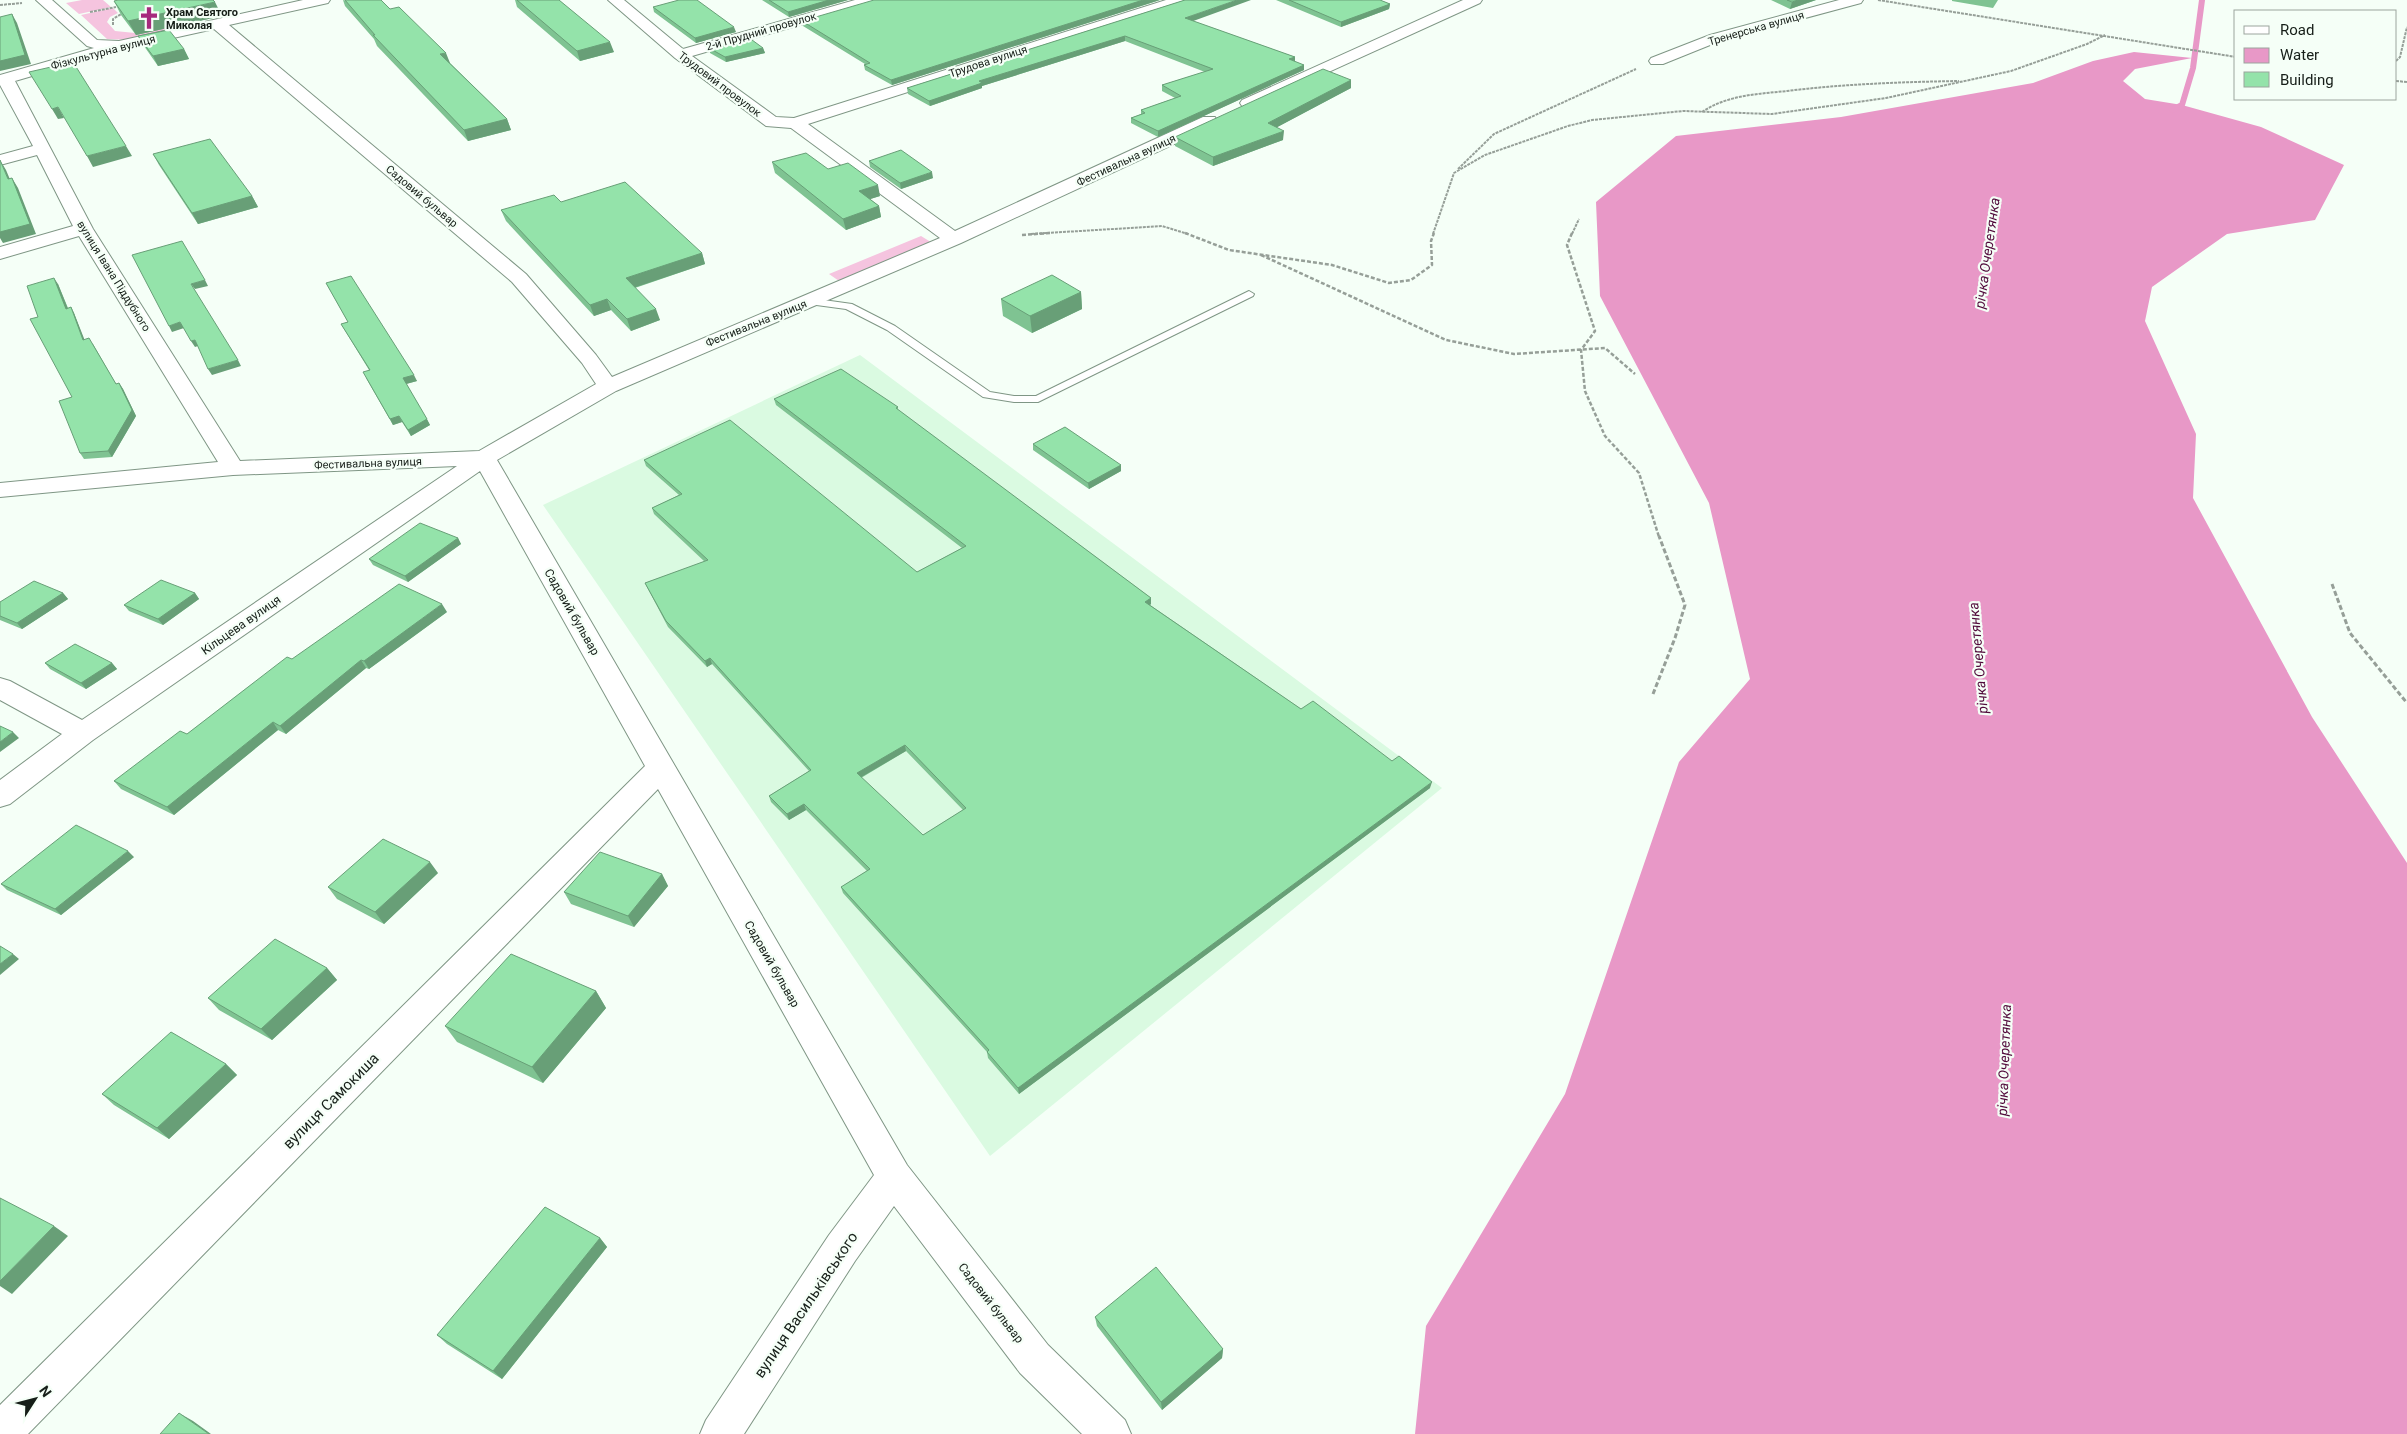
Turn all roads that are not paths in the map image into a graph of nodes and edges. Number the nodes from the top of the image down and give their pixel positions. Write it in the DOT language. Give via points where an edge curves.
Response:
graph roads {
  1 [pos="43,0"];
  2 [pos="323,0"];
  3 [pos="615,0"];
  4 [pos="871,0"];
  5 [pos="1181,0"];
  6 [pos="1475,0"];
  7 [pos="1856,0"];
  8 [pos="218,24"];
  9 [pos="125,44"];
  10 [pos="680,55"];
  11 [pos="1658,61"];
  12 [pos="3,79"];
  13 [pos="795,123"];
  14 [pos="42,149"];
  15 [pos="0,160"];
  16 [pos="84,229"];
  17 [pos="954,239"];
  18 [pos="0,253"];
  19 [pos="1249,294"];
  20 [pos="809,301"];
  21 [pos="608,386"];
  22 [pos="484,458"];
  23 [pos="233,468"];
  24 [pos="0,490"];
  25 [pos="0,688"];
  26 [pos="83,733"];
  27 [pos="661,768"];
  28 [pos="0,796"];
  29 [pos="894,1177"];
  30 [pos="0,1434"];
  31 [pos="720,1434"];
  32 [pos="1111,1434"];
  1 -- 9 [label="street" via="92,43 104,46"];
  2 -- 8 [label="street, Фізкультурна вулиця"];
  3 -- 10 [label="street, Трудовий провулок"];
  4 -- 10 [label="street, 2-й Прудний провулок"];
  5 -- 13 [label="street, Трудова вулиця"];
  6 -- 17 [label="street, Фестивальна вулиця"];
  7 -- 11 [label="street, Тренерська вулиця" via="1715,38"];
  8 -- 9 [label="street, Фізкультурна вулиця"];
  8 -- 21 [label="street, Садовий бульвар" via="519,278 589,358"];
  9 -- 12 [label="street, Фізкультурна вулиця"];
  10 -- 13 [label="street, Трудовий провулок" via="772,122"];
  12 -- 14 [label="street, вулиця Івана Піддубного"];
  13 -- 17 [label="street"];
  14 -- 15 [label="street"];
  14 -- 16 [label="street, вулиця Івана Піддубного"];
  16 -- 18 [label="street"];
  16 -- 23 [label="street, вулиця Івана Піддубного"];
  17 -- 20 [label="street, Фестивальна вулиця"];
  19 -- 20 [label="lane" via="1038,399 987,395 891,328 848,306"];
  20 -- 21 [label="street, Фестивальна вулиця"];
  21 -- 22 [label="street, Фестивальна вулиця"];
  22 -- 23 [label="street, Фестивальна вулиця"];
  22 -- 26 [label="street, Кільцева вулиця"];
  22 -- 27 [label="street, Садовий бульвар"];
  23 -- 24 [label="street, Фестивальна вулиця"];
  25 -- 26 [label="street"];
  26 -- 28 [label="street, Кільцева вулиця"];
  27 -- 29 [label="street, Садовий бульвар"];
  27 -- 30 [label="street, вулиця Самокиша"];
  29 -- 31 [label="street, вулиця Васильківського" via="842,1248"];
  29 -- 32 [label="street, Садовий бульвар" via="1034,1359"];
}
